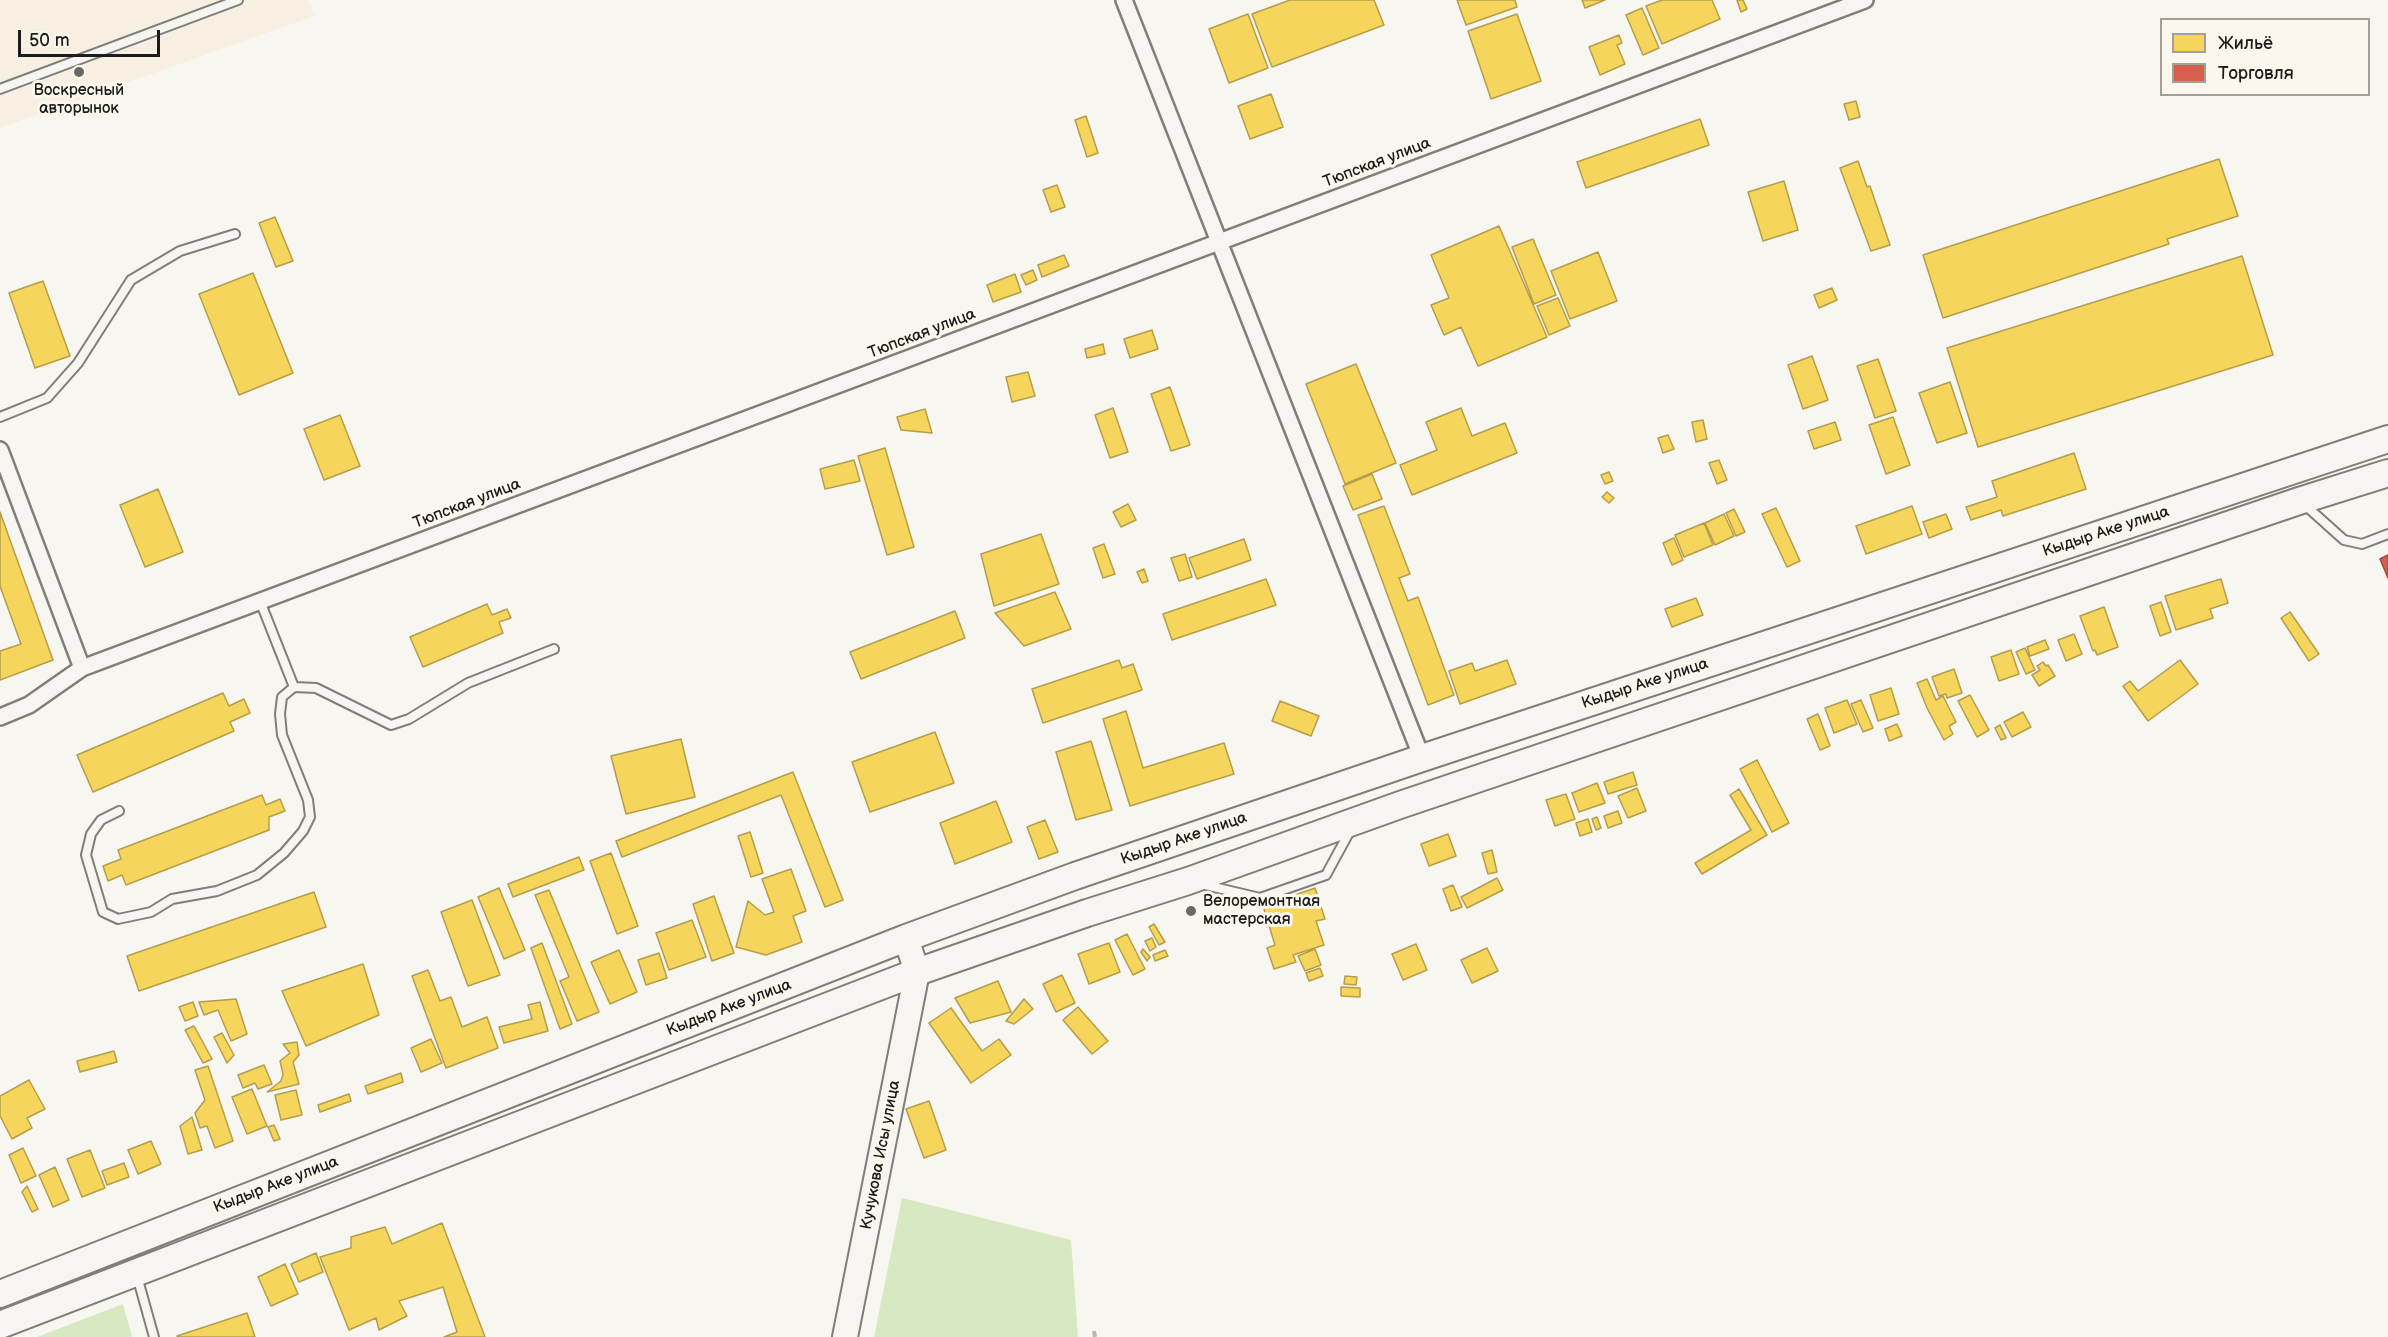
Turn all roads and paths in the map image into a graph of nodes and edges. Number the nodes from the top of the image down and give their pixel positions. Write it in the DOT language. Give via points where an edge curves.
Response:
graph roads {
  1 [pos="238,0"];
  2 [pos="1124,0"];
  3 [pos="1865,0"];
  4 [pos="0,89"];
  5 [pos="235,234"];
  6 [pos="1219,242"];
  7 [pos="0,417"];
  8 [pos="2388,439"];
  9 [pos="0,450"];
  10 [pos="2388,473"];
  11 [pos="2299,501"];
  12 [pos="2388,534"];
  13 [pos="260,601"];
  14 [pos="554,649"];
  15 [pos="82,668"];
  16 [pos="294,687"];
  17 [pos="0,717"];
  18 [pos="1422,758"];
  19 [pos="119,811"];
  20 [pos="1355,820"];
  21 [pos="1188,881"];
  22 [pos="906,938"];
  23 [pos="917,972"];
  24 [pos="136,1271"];
  25 [pos="0,1294"];
  26 [pos="0,1325"];
  27 [pos="1094,1331"];
  28 [pos="154,1337"];
  29 [pos="845,1337"];
  30 [pos="1095,1337"];
  1 -- 4 [label="lane"];
  2 -- 6 [label="street"];
  3 -- 6 [label="street, Тюпская улица"];
  5 -- 7 [label="lane" via="180,251 131,279 78,363 47,398"];
  6 -- 13 [label="street, Тюпская улица"];
  6 -- 18 [label="street"];
  8 -- 18 [label="highway, Кыдыр Аке улица"];
  9 -- 15 [label="street"];
  10 -- 11 [label="highway, Кыдыр Аке улица"];
  11 -- 12 [label="lane" via="2344,540 2362,544"];
  11 -- 20 [label="highway, Кыдыр Аке улица"];
  13 -- 15 [label="street, Тюпская улица"];
  13 -- 16 [label="lane"];
  14 -- 16 [label="lane" via="468,683 409,719 391,725 316,688"];
  15 -- 17 [label="street, Тюпская улица" via="28,705"];
  16 -- 19 [label="lane" via="282,698 282,735 308,800 310,818 284,853 258,875 217,891 172,899 151,912 118,919 103,912 86,855 91,834 101,820"];
  18 -- 22 [label="highway, Кыдыр Аке улица"];
  20 -- 21 [label="highway, Кыдыр Аке улица"];
  20 -- 21 [label="lane" via="1326,875 1260,898"];
  21 -- 23 [label="highway, Кыдыр Аке улица"];
  22 -- 23 [label="main road"];
  22 -- 25 [label="highway, Кыдыр Аке улица"];
  23 -- 24 [label="highway, Кыдыр Аке улица"];
  23 -- 29 [label="main road, Кучукова Исы улица"];
  24 -- 26 [label="highway, Кыдыр Аке улица"];
  24 -- 28 [label="lane"];
  27 -- 30 [label="path"];
}
